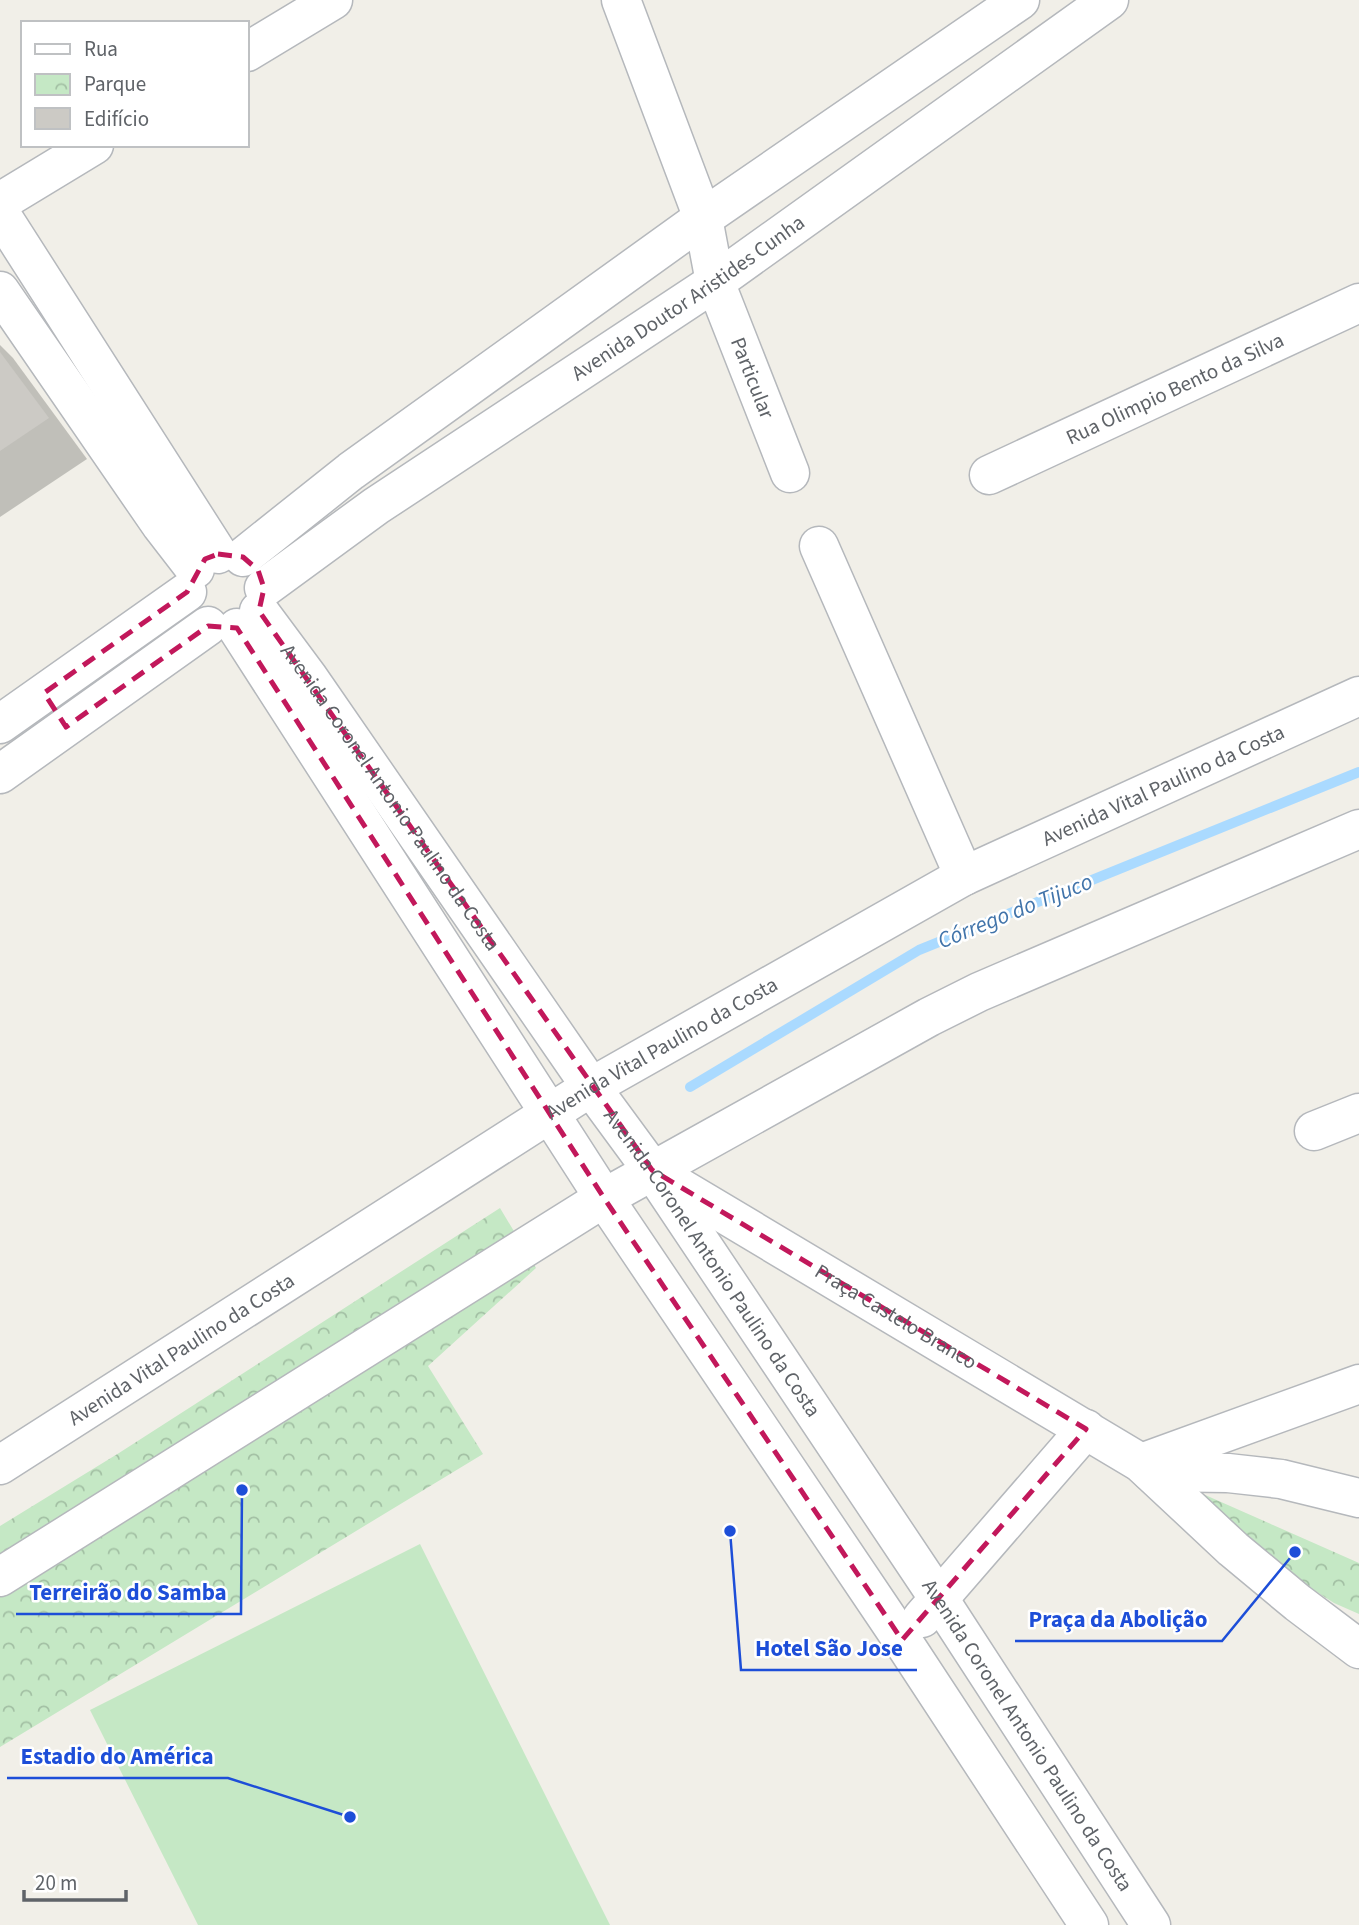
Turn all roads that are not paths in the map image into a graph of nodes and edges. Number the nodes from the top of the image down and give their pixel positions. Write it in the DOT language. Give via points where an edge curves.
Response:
graph roads {
  1 [pos="332,0"];
  2 [pos="621,0"];
  3 [pos="1020,0"];
  4 [pos="1109,0"];
  5 [pos="248,51"];
  6 [pos="911,75"];
  7 [pos="942,120"];
  8 [pos="91,147"];
  9 [pos="0,202"];
  10 [pos="0,213"];
  11 [pos="703,218"];
  12 [pos="715,282"];
  13 [pos="0,291"];
  14 [pos="1359,303"];
  15 [pos="351,471"];
  16 [pos="790,473"];
  17 [pos="989,475"];
  18 [pos="376,506"];
  19 [pos="819,546"];
  20 [pos="211,568"];
  21 [pos="242,613"];
  22 [pos="44,693"];
  23 [pos="1359,696"];
  24 [pos="0,724"];
  25 [pos="66,727"];
  26 [pos="0,774"];
  27 [pos="1359,829"];
  28 [pos="964,876"];
  29 [pos="591,1087"];
  30 [pos="1359,1113"];
  31 [pos="549,1114"];
  32 [pos="1314,1131"];
  33 [pos="652,1170"];
  34 [pos="604,1198"];
  35 [pos="1359,1384"];
  36 [pos="809,1407"];
  37 [pos="1086,1429"];
  38 [pos="764,1438"];
  39 [pos="0,1465"];
  40 [pos="1146,1467"];
  41 [pos="1359,1498"];
  42 [pos="0,1577"];
  43 [pos="939,1599"];
  44 [pos="902,1640"];
  45 [pos="1359,1649"];
  46 [pos="1142,1912"];
  47 [pos="1089,1925"];
  1 -- 5 [label="street"];
  2 -- 11 [label="street, Particular"];
  3 -- 6 [label="street"];
  4 -- 7 [label="street, Avenida Doutor Aristides Cunha"];
  6 -- 7 [label="street"];
  6 -- 11 [label="street"];
  7 -- 12 [label="street, Avenida Doutor Aristides Cunha"];
  8 -- 9 [label="street"];
  10 -- 20 [label="street"];
  11 -- 12 [label="street, Particular"];
  11 -- 15 [label="street"];
  12 -- 16 [label="street, Particular"];
  12 -- 18 [label="street, Avenida Doutor Aristides Cunha"];
  13 -- 20 [label="street" via="161,525"];
  14 -- 17 [label="street, Rua Olimpio Bento da Silva"];
  15 -- 18 [label="street"];
  15 -- 20 [label="street"];
  18 -- 21 [label="street, Avenida Doutor Aristides Cunha"];
  19 -- 28 [label="street"];
  20 -- 21 [label="street" via="258,570"];
  20 -- 21 [label="street" via="193,612"];
  20 -- 22 [label="street"];
  21 -- 25 [label="street, Avenida Doutor Aristides Cunha"];
  21 -- 29 [label="street, Avenida Coronel Antonio Paulino da Costa" via="308,677"];
  21 -- 31 [label="street, Avenida Coronel Antonio Paulino da Costa"];
  22 -- 24 [label="street"];
  22 -- 25 [label="street"];
  23 -- 28 [label="street, Avenida Vital Paulino da Costa"];
  25 -- 26 [label="street, Avenida Doutor Aristides Cunha"];
  27 -- 33 [label="street" via="979,992"];
  28 -- 29 [label="street, Avenida Vital Paulino da Costa"];
  29 -- 31 [label="street, Avenida Vital Paulino da Costa"];
  29 -- 33 [label="street, Avenida Coronel Antonio Paulino da Costa"];
  30 -- 32 [label="street"];
  31 -- 34 [label="street, Avenida Coronel Antonio Paulino da Costa"];
  31 -- 39 [label="street, Avenida Vital Paulino da Costa"];
  33 -- 34 [label="street"];
  33 -- 36 [label="street, Avenida Coronel Antonio Paulino da Costa"];
  33 -- 37 [label="street, Praça Castelo Branco"];
  34 -- 38 [label="street, Avenida Coronel Antonio Paulino da Costa"];
  34 -- 42 [label="street"];
  35 -- 40 [label="street"];
  36 -- 38 [label="street"];
  36 -- 43 [label="street, Avenida Coronel Antonio Paulino da Costa"];
  37 -- 40 [label="street, Praça Castelo Branco"];
  37 -- 43 [label="street"];
  38 -- 44 [label="street, Avenida Coronel Antonio Paulino da Costa"];
  40 -- 41 [label="street" via="1281,1479"];
  40 -- 45 [label="street, Praça Castelo Branco" via="1233,1549"];
  43 -- 44 [label="street"];
  43 -- 46 [label="street, Avenida Coronel Antonio Paulino da Costa"];
  44 -- 47 [label="street, Avenida Coronel Antonio Paulino da Costa"];
  46 -- 47 [label="street"];
}
